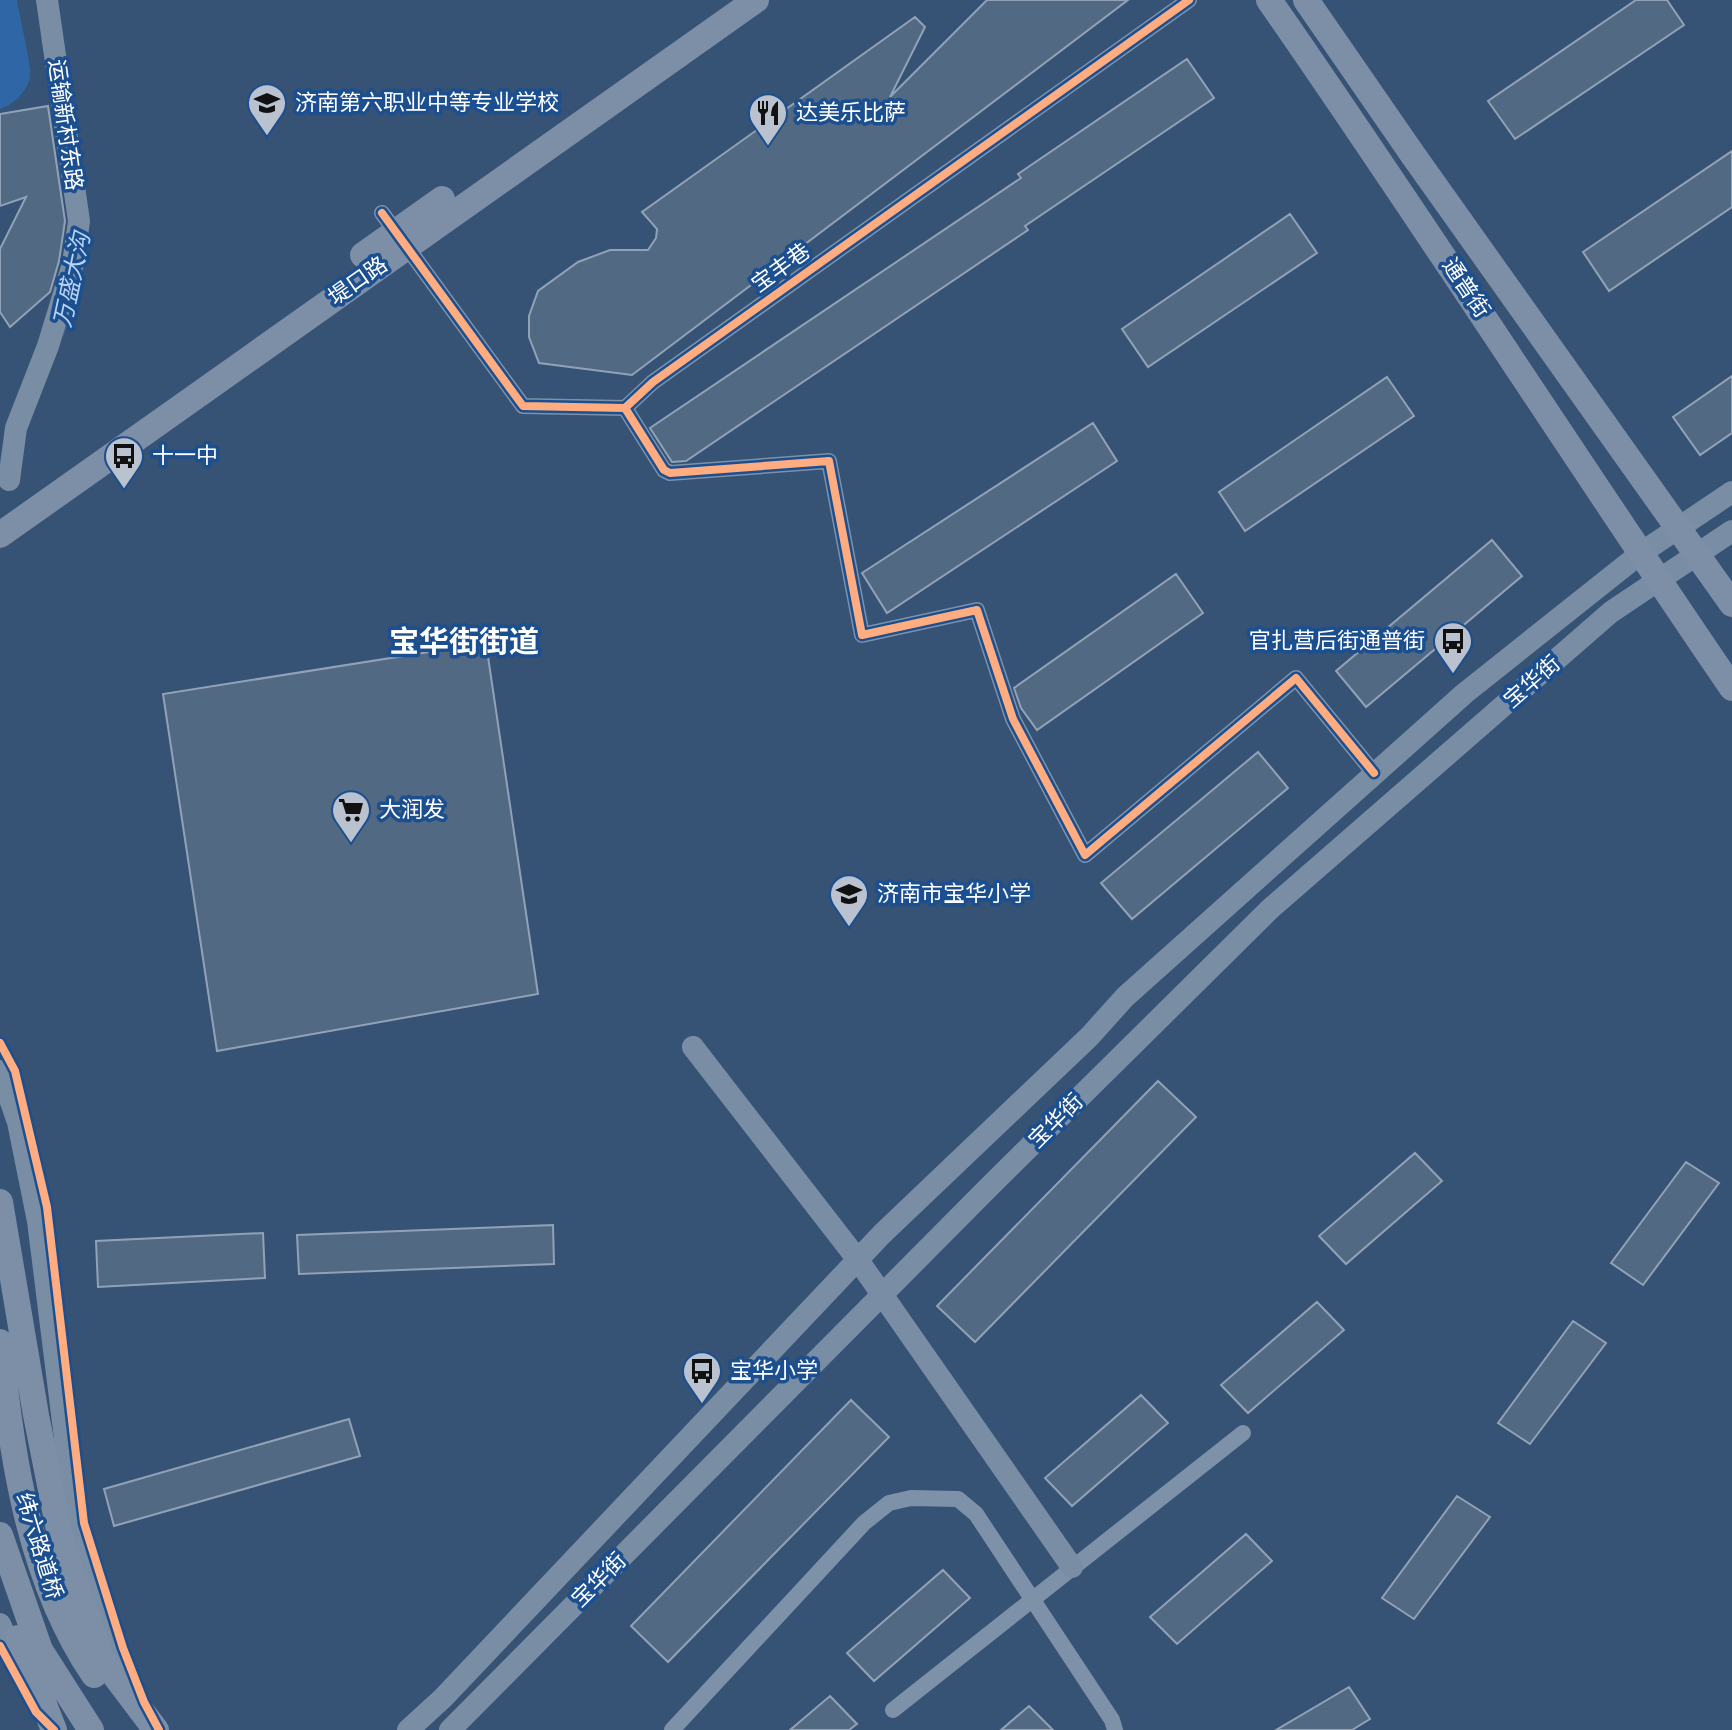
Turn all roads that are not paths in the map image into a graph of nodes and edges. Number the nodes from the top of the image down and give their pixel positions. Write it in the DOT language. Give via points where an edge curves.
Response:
graph roads {
  1 [pos="47,0"];
  2 [pos="726,0"];
  3 [pos="756,0"];
  4 [pos="1189,0"];
  5 [pos="1269,0"];
  6 [pos="1306,0"];
  7 [pos="401,238"];
  8 [pos="625,408"];
  9 [pos="9,480"];
  10 [pos="1732,492"];
  11 [pos="0,513"];
  12 [pos="1680,527"];
  13 [pos="1732,531"];
  14 [pos="0,535"];
  15 [pos="1641,553"];
  16 [pos="1699,554"];
  17 [pos="1659,580"];
  18 [pos="1732,604"];
  19 [pos="1688,623"];
  20 [pos="1732,673"];
  21 [pos="1732,688"];
  22 [pos="1374,773"];
  23 [pos="693,1047"];
  24 [pos="0,1071"];
  25 [pos="0,1202"];
  26 [pos="858,1260"];
  27 [pos="883,1295"];
  28 [pos="0,1342"];
  29 [pos="1243,1433"];
  30 [pos="0,1535"];
  31 [pos="1072,1567"];
  32 [pos="0,1593"];
  33 [pos="1032,1599"];
  34 [pos="0,1624"];
  35 [pos="893,1710"];
  36 [pos="54,1730"];
  37 [pos="65,1730"];
  38 [pos="91,1730"];
  39 [pos="133,1730"];
  40 [pos="153,1730"];
  41 [pos="408,1730"];
  42 [pos="450,1730"];
  43 [pos="672,1730"];
  44 [pos="1115,1730"];
  1 -- 9 [label="main road, 运输新村东路" via="79,221 73,264 16,428"];
  2 -- 7 [label="main road, 堤口路"];
  3 -- 7 [label="main road, 堤口路"];
  4 -- 8 [label="street, 宝丰巷" via="653,382"];
  5 -- 15 [label="main road, 通普街"];
  6 -- 12 [label="main road, 通普街"];
  7 -- 8 [label="street" via="523,406"];
  7 -- 11 [label="main road, 堤口路"];
  7 -- 14 [label="main road, 堤口路"];
  8 -- 22 [label="street" via="670,473 829,461 862,635 977,610 1013,719 1085,855 1296,678"];
  10 -- 12 [label="main road, 宝华街"];
  12 -- 15 [label="main road, 宝华街"];
  12 -- 16 [label="main road, 通普街"];
  13 -- 16 [label="main road, 宝华街"];
  15 -- 17 [label="main road, 通普街"];
  15 -- 22 [label="main road, 宝华街"];
  16 -- 17 [label="main road, 宝华街"];
  16 -- 18 [label="main road, 通普街"];
  17 -- 19 [label="main road, 通普街"];
  17 -- 27 [label="main road, 宝华街" via="1611,612 1270,909"];
  19 -- 20 [label="main road"];
  19 -- 21 [label="main road, 通普街"];
  22 -- 26 [label="main road, 宝华街" via="1125,997"];
  23 -- 26 [label="main road"];
  24 -- 40 [label="main road" via="18,1122 38,1221 75,1519 95,1594 135,1703"];
  25 -- 40 [label="main road" via="61,1540 100,1656"];
  26 -- 27 [label="main road"];
  26 -- 41 [label="main road, 宝华街"];
  27 -- 31 [label="main road"];
  27 -- 42 [label="main road, 宝华街"];
  28 -- 39 [label="main road, 纬六路道桥" via="27,1523 48,1583 91,1671"];
  29 -- 31 [label="street"];
  30 -- 38 [label="main road, 纬六路道桥" via="40,1650"];
  31 -- 33 [label="street"];
  32 -- 36 [label="main road"];
  33 -- 35 [label="street"];
  33 -- 43 [label="street" via="976,1514 958,1499 889,1503 864,1523"];
  33 -- 44 [label="street"];
  34 -- 37 [label="main road" via="25,1678"];
}
